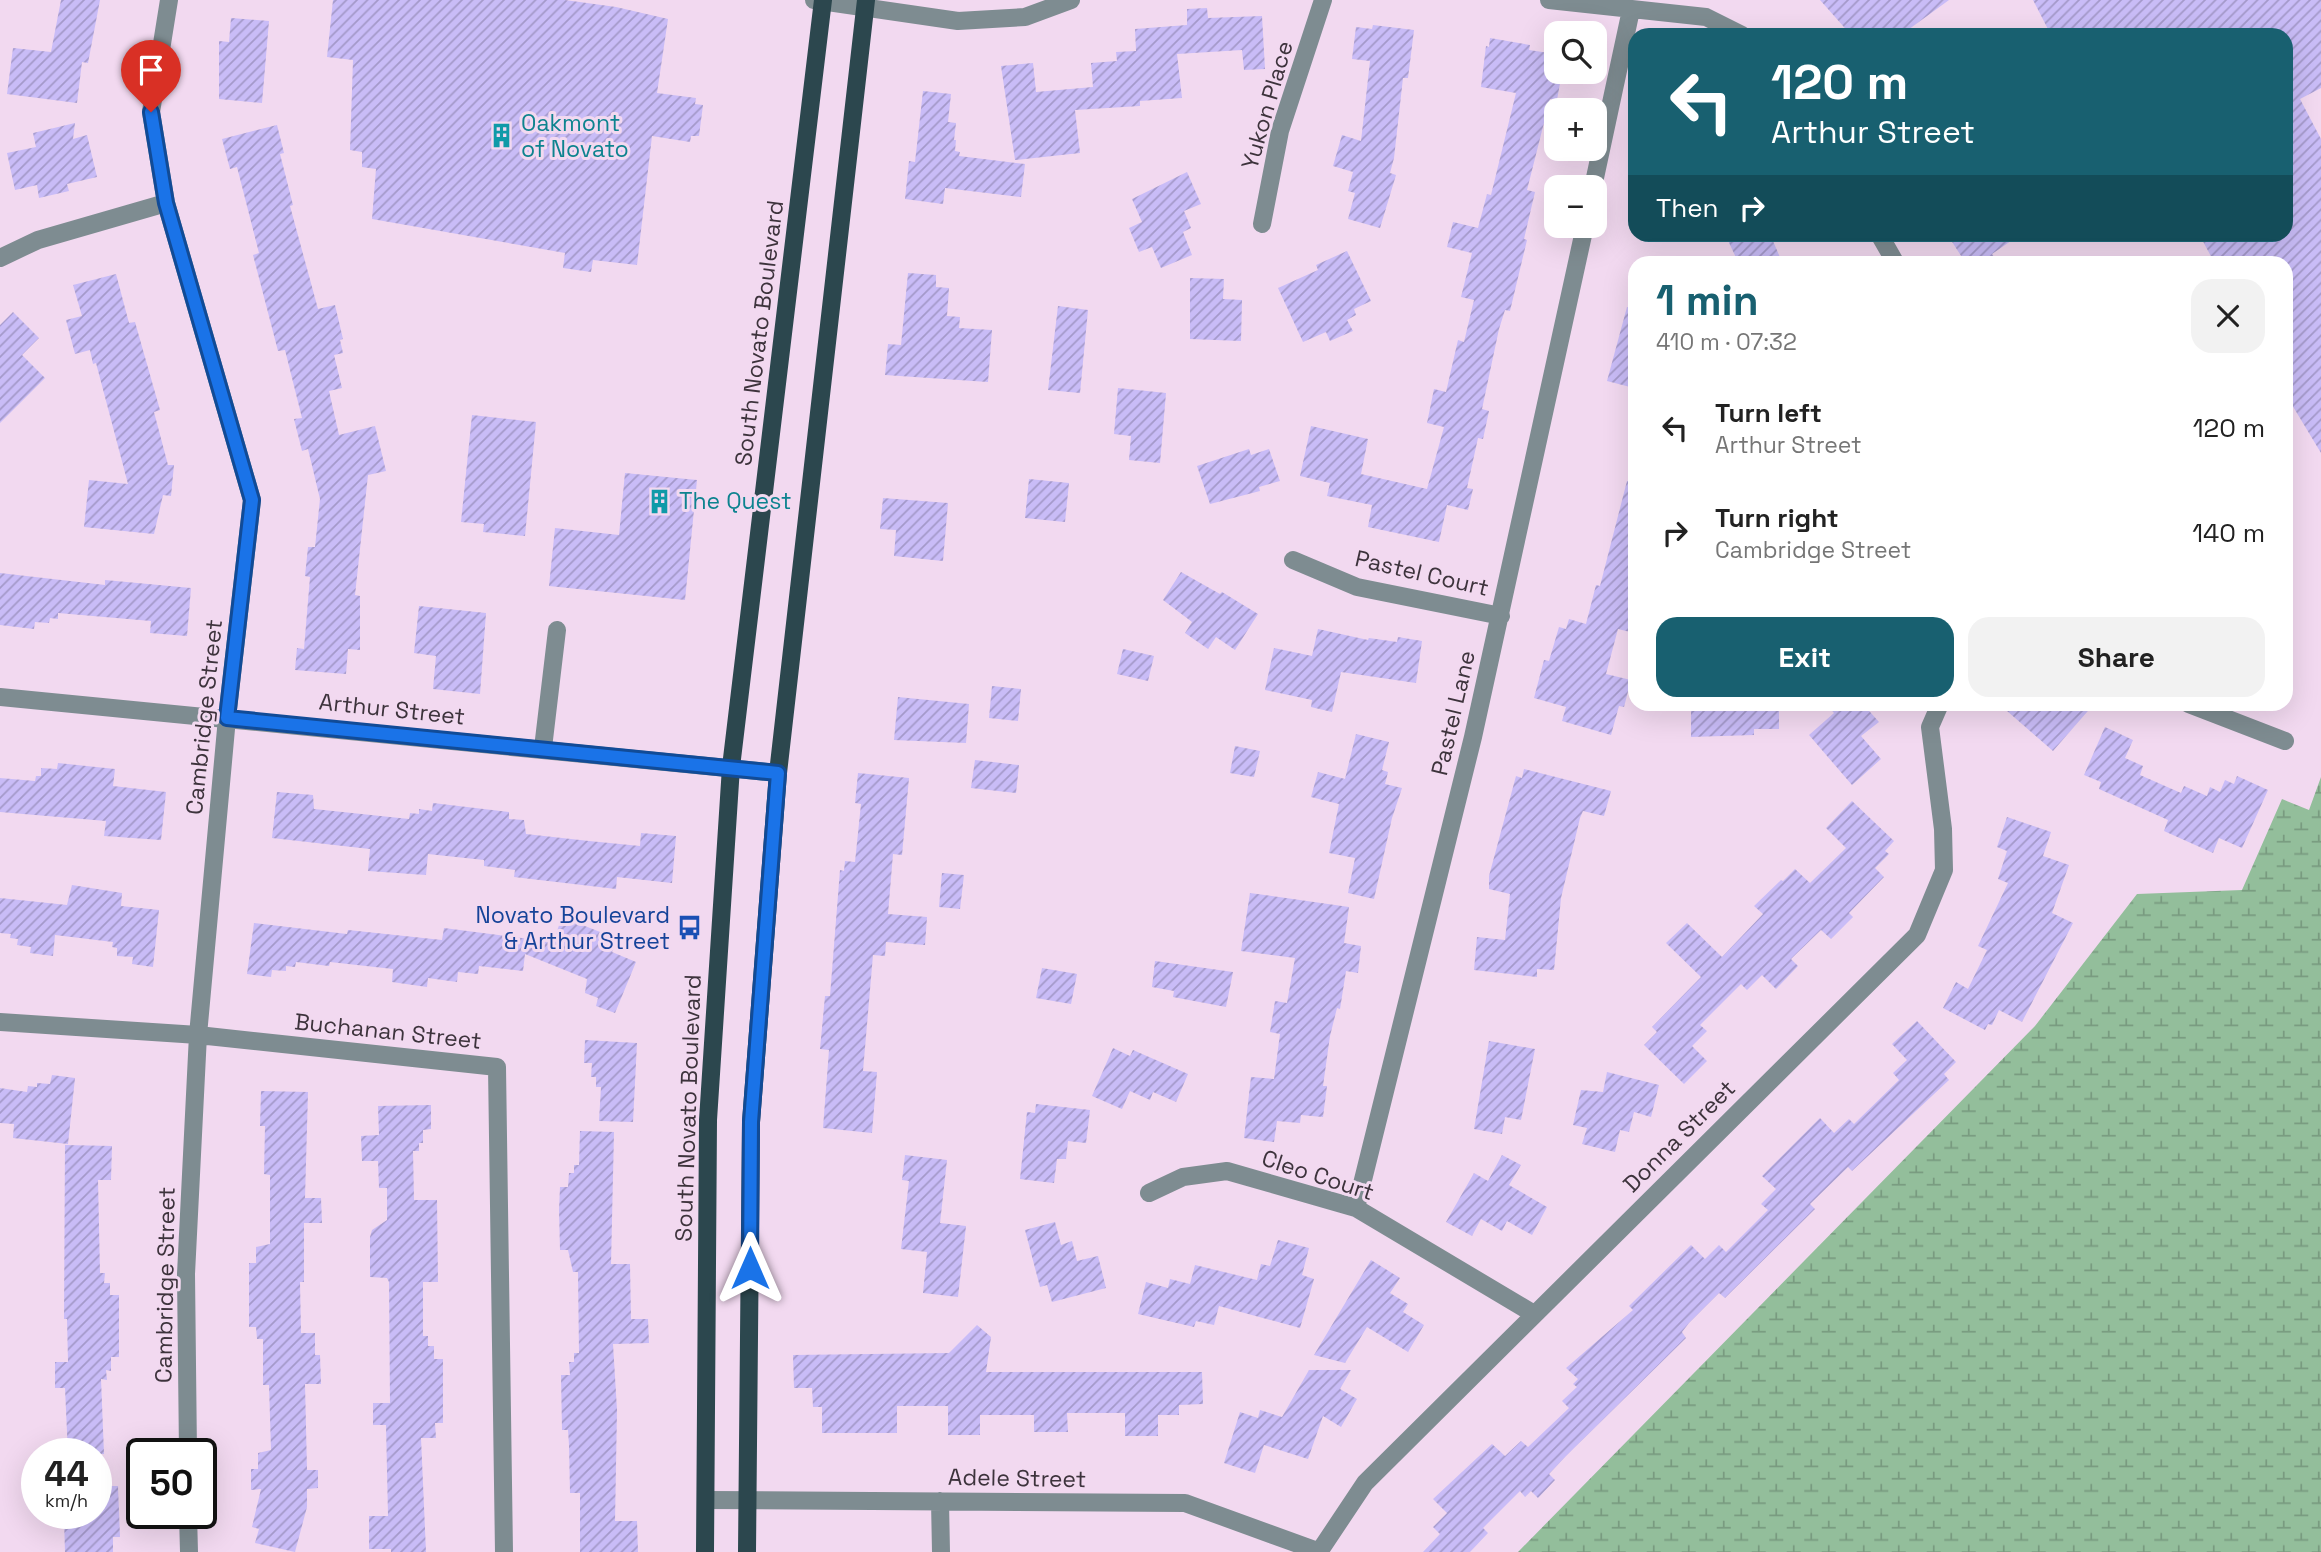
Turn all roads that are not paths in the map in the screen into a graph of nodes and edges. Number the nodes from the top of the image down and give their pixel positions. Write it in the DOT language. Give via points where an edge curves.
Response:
graph roads {
  1 [pos="169,0"];
  2 [pos="1071,0"];
  3 [pos="1324,0"];
  4 [pos="1549,0"];
  5 [pos="820,1"];
  6 [pos="865,3"];
  7 [pos="1632,10"];
  8 [pos="1628,28"];
  9 [pos="1628,28"];
  10 [pos="1729,28"];
  11 [pos="1596,175"];
  12 [pos="166,203"];
  13 [pos="1262,224"];
  14 [pos="1582,238"];
  15 [pos="0,258"];
  16 [pos="1293,560"];
  17 [pos="1501,616"];
  18 [pos="557,630"];
  19 [pos="0,697"];
  20 [pos="1937,711"];
  21 [pos="2207,711"];
  22 [pos="227,718"];
  23 [pos="2286,741"];
  24 [pos="543,748"];
  25 [pos="731,767"];
  26 [pos="778,773"];
  27 [pos="0,1022"];
  28 [pos="198,1035"];
  29 [pos="1149,1194"];
  30 [pos="1356,1208"];
  31 [pos="1534,1314"];
  32 [pos="188,1438"];
  33 [pos="706,1500"];
  34 [pos="748,1501"];
  35 [pos="940,1502"];
  36 [pos="188,1529"];
  37 [pos="189,1552"];
  38 [pos="504,1552"];
  39 [pos="705,1552"];
  40 [pos="747,1552"];
  41 [pos="941,1552"];
  42 [pos="1320,1552"];
  1 -- 12 [label="street, Cambridge Street" via="151,112"];
  2 -- 6 [label="street" via="1025,17 958,21"];
  3 -- 13 [label="street, Yukon Place" via="1280,131"];
  4 -- 7 [label="street"];
  5 -- 6 [label="street"];
  5 -- 25 [label="main road, South Novato Boulevard"];
  6 -- 26 [label="main road"];
  7 -- 9 [label="street"];
  7 -- 10 [label="street" via="1706,16"];
  8 -- 11 [label="street"];
  12 -- 15 [label="street" via="38,240"];
  12 -- 22 [label="street, Cambridge Street" via="252,500"];
  14 -- 17 [label="street, Pastel Lane"];
  16 -- 17 [label="street, Pastel Court" via="1357,587"];
  17 -- 30 [label="street, Pastel Lane"];
  18 -- 24 [label="street"];
  19 -- 22 [label="street, Arthur Street"];
  20 -- 31 [label="street, Donna Street" via="1930,727 1944,870 1917,935"];
  21 -- 23 [label="street"];
  22 -- 24 [label="street, Arthur Street"];
  22 -- 28 [label="street, Cambridge Street"];
  24 -- 25 [label="street, Arthur Street"];
  25 -- 26 [label="street, Arthur Street"];
  25 -- 33 [label="main road, South Novato Boulevard" via="708,1120"];
  26 -- 34 [label="main road" via="751,1122"];
  27 -- 28 [label="street, Buchanan Street"];
  28 -- 32 [label="street, Cambridge Street" via="186,1274"];
  28 -- 38 [label="street, Buchanan Street" via="497,1067"];
  29 -- 30 [label="street, Cleo Court" via="1183,1177 1227,1171"];
  30 -- 31 [label="street, Cleo Court"];
  31 -- 42 [label="street, Donna Street" via="1365,1483"];
  33 -- 34 [label="street, Adele Street"];
  33 -- 39 [label="main road, South Novato Boulevard"];
  34 -- 35 [label="street, Adele Street"];
  34 -- 40 [label="main road"];
  35 -- 41 [label="street"];
  35 -- 42 [label="street, Adele Street" via="1185,1503"];
  36 -- 37 [label="street"];
}
